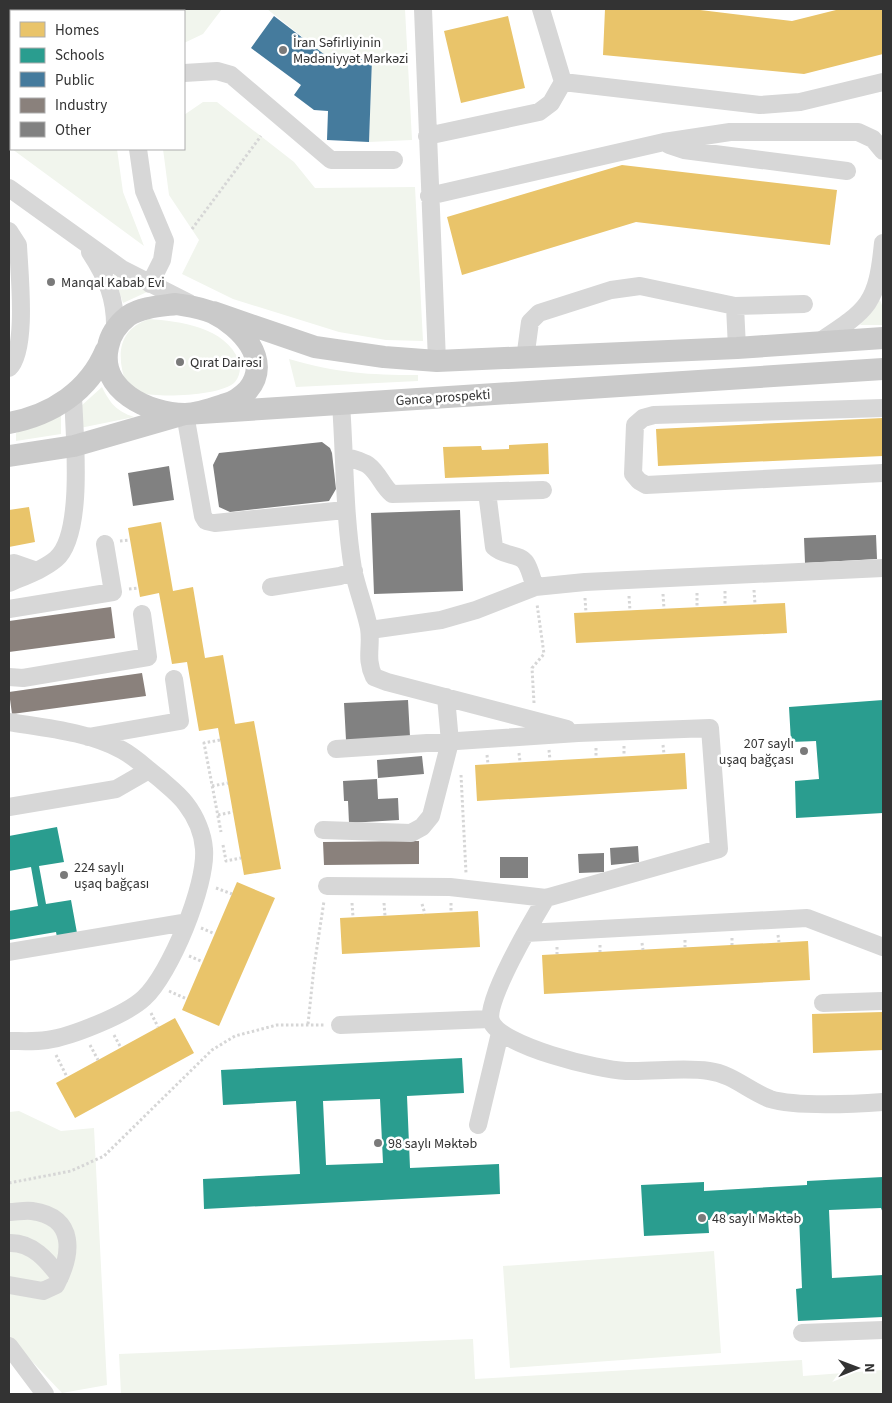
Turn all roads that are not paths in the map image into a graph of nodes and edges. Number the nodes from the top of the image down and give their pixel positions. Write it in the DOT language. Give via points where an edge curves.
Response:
graph roads {
  1 [pos="424,9"];
  2 [pos="541,9"];
  3 [pos="185,72"];
  4 [pos="562,82"];
  5 [pos="883,82"];
  6 [pos="760,105"];
  7 [pos="730,132"];
  8 [pos="427,136"];
  9 [pos="664,142"];
  10 [pos="138,150"];
  11 [pos="883,151"];
  12 [pos="394,160"];
  13 [pos="846,171"];
  14 [pos="9,188"];
  15 [pos="429,196"];
  16 [pos="9,231"];
  17 [pos="883,243"];
  18 [pos="86,245"];
  19 [pos="14,267"];
  20 [pos="150,284"];
  21 [pos="804,304"];
  22 [pos="735,306"];
  23 [pos="206,310"];
  24 [pos="111,337"];
  25 [pos="883,338"];
  26 [pos="819,342"];
  27 [pos="737,348"];
  28 [pos="525,359"];
  29 [pos="437,361"];
  30 [pos="9,368"];
  31 [pos="883,369"];
  32 [pos="73,395"];
  33 [pos="341,404"];
  34 [pos="883,408"];
  35 [pos="186,414"];
  36 [pos="9,423"];
  37 [pos="74,446"];
  38 [pos="9,456"];
  39 [pos="345,456"];
  40 [pos="883,472"];
  41 [pos="544,490"];
  42 [pos="487,492"];
  43 [pos="345,510"];
  44 [pos="105,544"];
  45 [pos="9,564"];
  46 [pos="883,568"];
  47 [pos="37,571"];
  48 [pos="354,571"];
  49 [pos="9,583"];
  50 [pos="271,587"];
  51 [pos="534,587"];
  52 [pos="9,609"];
  53 [pos="142,614"];
  54 [pos="370,630"];
  55 [pos="9,678"];
  56 [pos="174,678"];
  57 [pos="446,697"];
  58 [pos="9,722"];
  59 [pos="578,732"];
  60 [pos="88,737"];
  61 [pos="454,742"];
  62 [pos="336,749"];
  63 [pos="149,770"];
  64 [pos="9,807"];
  65 [pos="323,830"];
  66 [pos="327,886"];
  67 [pos="546,898"];
  68 [pos="187,922"];
  69 [pos="526,933"];
  70 [pos="883,947"];
  71 [pos="9,952"];
  72 [pos="883,1001"];
  73 [pos="823,1003"];
  74 [pos="340,1025"];
  75 [pos="495,1026"];
  76 [pos="9,1041"];
  77 [pos="883,1102"];
  78 [pos="478,1125"];
  79 [pos="9,1205"];
  80 [pos="32,1211"];
  81 [pos="9,1212"];
  82 [pos="9,1243"];
  83 [pos="60,1277"];
  84 [pos="9,1285"];
  85 [pos="883,1330"];
  86 [pos="802,1333"];
  87 [pos="9,1346"];
  88 [pos="16,1361"];
  89 [pos="45,1394"];
  1 -- 8 [label="street"];
  2 -- 4 [label="street"];
  3 -- 12 [label="street" via="217,71 230,75 331,160"];
  4 -- 6 [label="street"];
  4 -- 8 [label="street" via="551,103 539,112"];
  5 -- 6 [label="street" via="800,102"];
  6 -- 7 [label="street"];
  7 -- 9 [label="street"];
  7 -- 11 [label="street" via="858,132 873,139"];
  8 -- 15 [label="street"];
  9 -- 13 [label="street" via="684,150"];
  9 -- 15 [label="street"];
  10 -- 20 [label="street" via="144,191 165,241 162,260"];
  14 -- 18 [label="street"];
  15 -- 29 [label="street"];
  16 -- 19 [label="street" via="18,245"];
  17 -- 26 [label="street" via="880,274 873,295 856,317"];
  18 -- 20 [label="street"];
  18 -- 24 [label="street" via="110,286 115,310"];
  19 -- 30 [label="street" via="20,344"];
  20 -- 23 [label="street"];
  21 -- 22 [label="street"];
  22 -- 27 [label="street"];
  22 -- 28 [label="street" via="640,286 611,290 540,313 530,322"];
  23 -- 24 [label="main road" via="176,304 142,310 129,316"];
  23 -- 29 [label="main road" via="315,347 384,358"];
  23 -- 35 [label="main road" via="234,326 248,342 256,359 256,378 244,394 231,403"];
  24 -- 32 [label="main road" via="94,375"];
  24 -- 35 [label="main road" via="107,371 124,394 155,408"];
  25 -- 26 [label="main road"];
  26 -- 27 [label="main road"];
  27 -- 28 [label="main road"];
  28 -- 29 [label="main road"];
  31 -- 33 [label="main road, Gəncə prospekti"];
  32 -- 36 [label="main road" via="42,413"];
  32 -- 37 [label="street"];
  33 -- 35 [label="main road, Gəncə prospekti"];
  33 -- 39 [label="street"];
  34 -- 40 [label="street" via="654,415 635,425 633,474 646,485"];
  35 -- 37 [label="main road, Gəncə prospekti"];
  35 -- 43 [label="street" via="206,521 215,524"];
  37 -- 38 [label="main road, Gəncə prospekti"];
  37 -- 47 [label="street" via="74,520 69,540 57,558"];
  39 -- 42 [label="street" via="368,464 392,494"];
  39 -- 43 [label="street"];
  41 -- 42 [label="street"];
  42 -- 51 [label="street" via="494,547 501,554 518,556 526,562"];
  43 -- 48 [label="street"];
  44 -- 52 [label="street" via="113,592"];
  45 -- 47 [label="street"];
  46 -- 51 [label="street"];
  47 -- 49 [label="street"];
  48 -- 50 [label="street"];
  48 -- 54 [label="street"];
  51 -- 54 [label="street" via="441,620"];
  53 -- 55 [label="street" via="148,657"];
  54 -- 57 [label="street" via="369,667 374,677"];
  56 -- 60 [label="street" via="180,721"];
  57 -- 59 [label="street"];
  57 -- 61 [label="street"];
  58 -- 60 [label="street"];
  59 -- 61 [label="street"];
  59 -- 67 [label="street" via="710,728 719,848"];
  60 -- 63 [label="street" via="122,750"];
  61 -- 62 [label="street"];
  61 -- 65 [label="street" via="431,816 422,827 411,833"];
  63 -- 64 [label="street" via="116,790"];
  63 -- 68 [label="street" via="186,804 198,825 204,849 203,872"];
  66 -- 67 [label="street" via="467,889"];
  67 -- 69 [label="street"];
  68 -- 71 [label="street"];
  68 -- 76 [label="street" via="174,950 143,999 106,1020 48,1040"];
  69 -- 70 [label="street" via="807,918"];
  69 -- 75 [label="street" via="494,998"];
  72 -- 73 [label="street"];
  74 -- 75 [label="street"];
  75 -- 77 [label="street" via="517,1042 558,1057 600,1067 624,1071 708,1070 726,1075 771,1099 791,1102"];
  75 -- 78 [label="street"];
  79 -- 80 [label="street"];
  80 -- 81 [label="street"];
  80 -- 83 [label="street" via="53,1217 64,1226 68,1246 65,1268"];
  82 -- 83 [label="street" via="33,1249 51,1264"];
  83 -- 84 [label="street" via="56,1286 43,1291"];
  85 -- 86 [label="street"];
  87 -- 88 [label="street"];
  88 -- 89 [label="street"];
}
